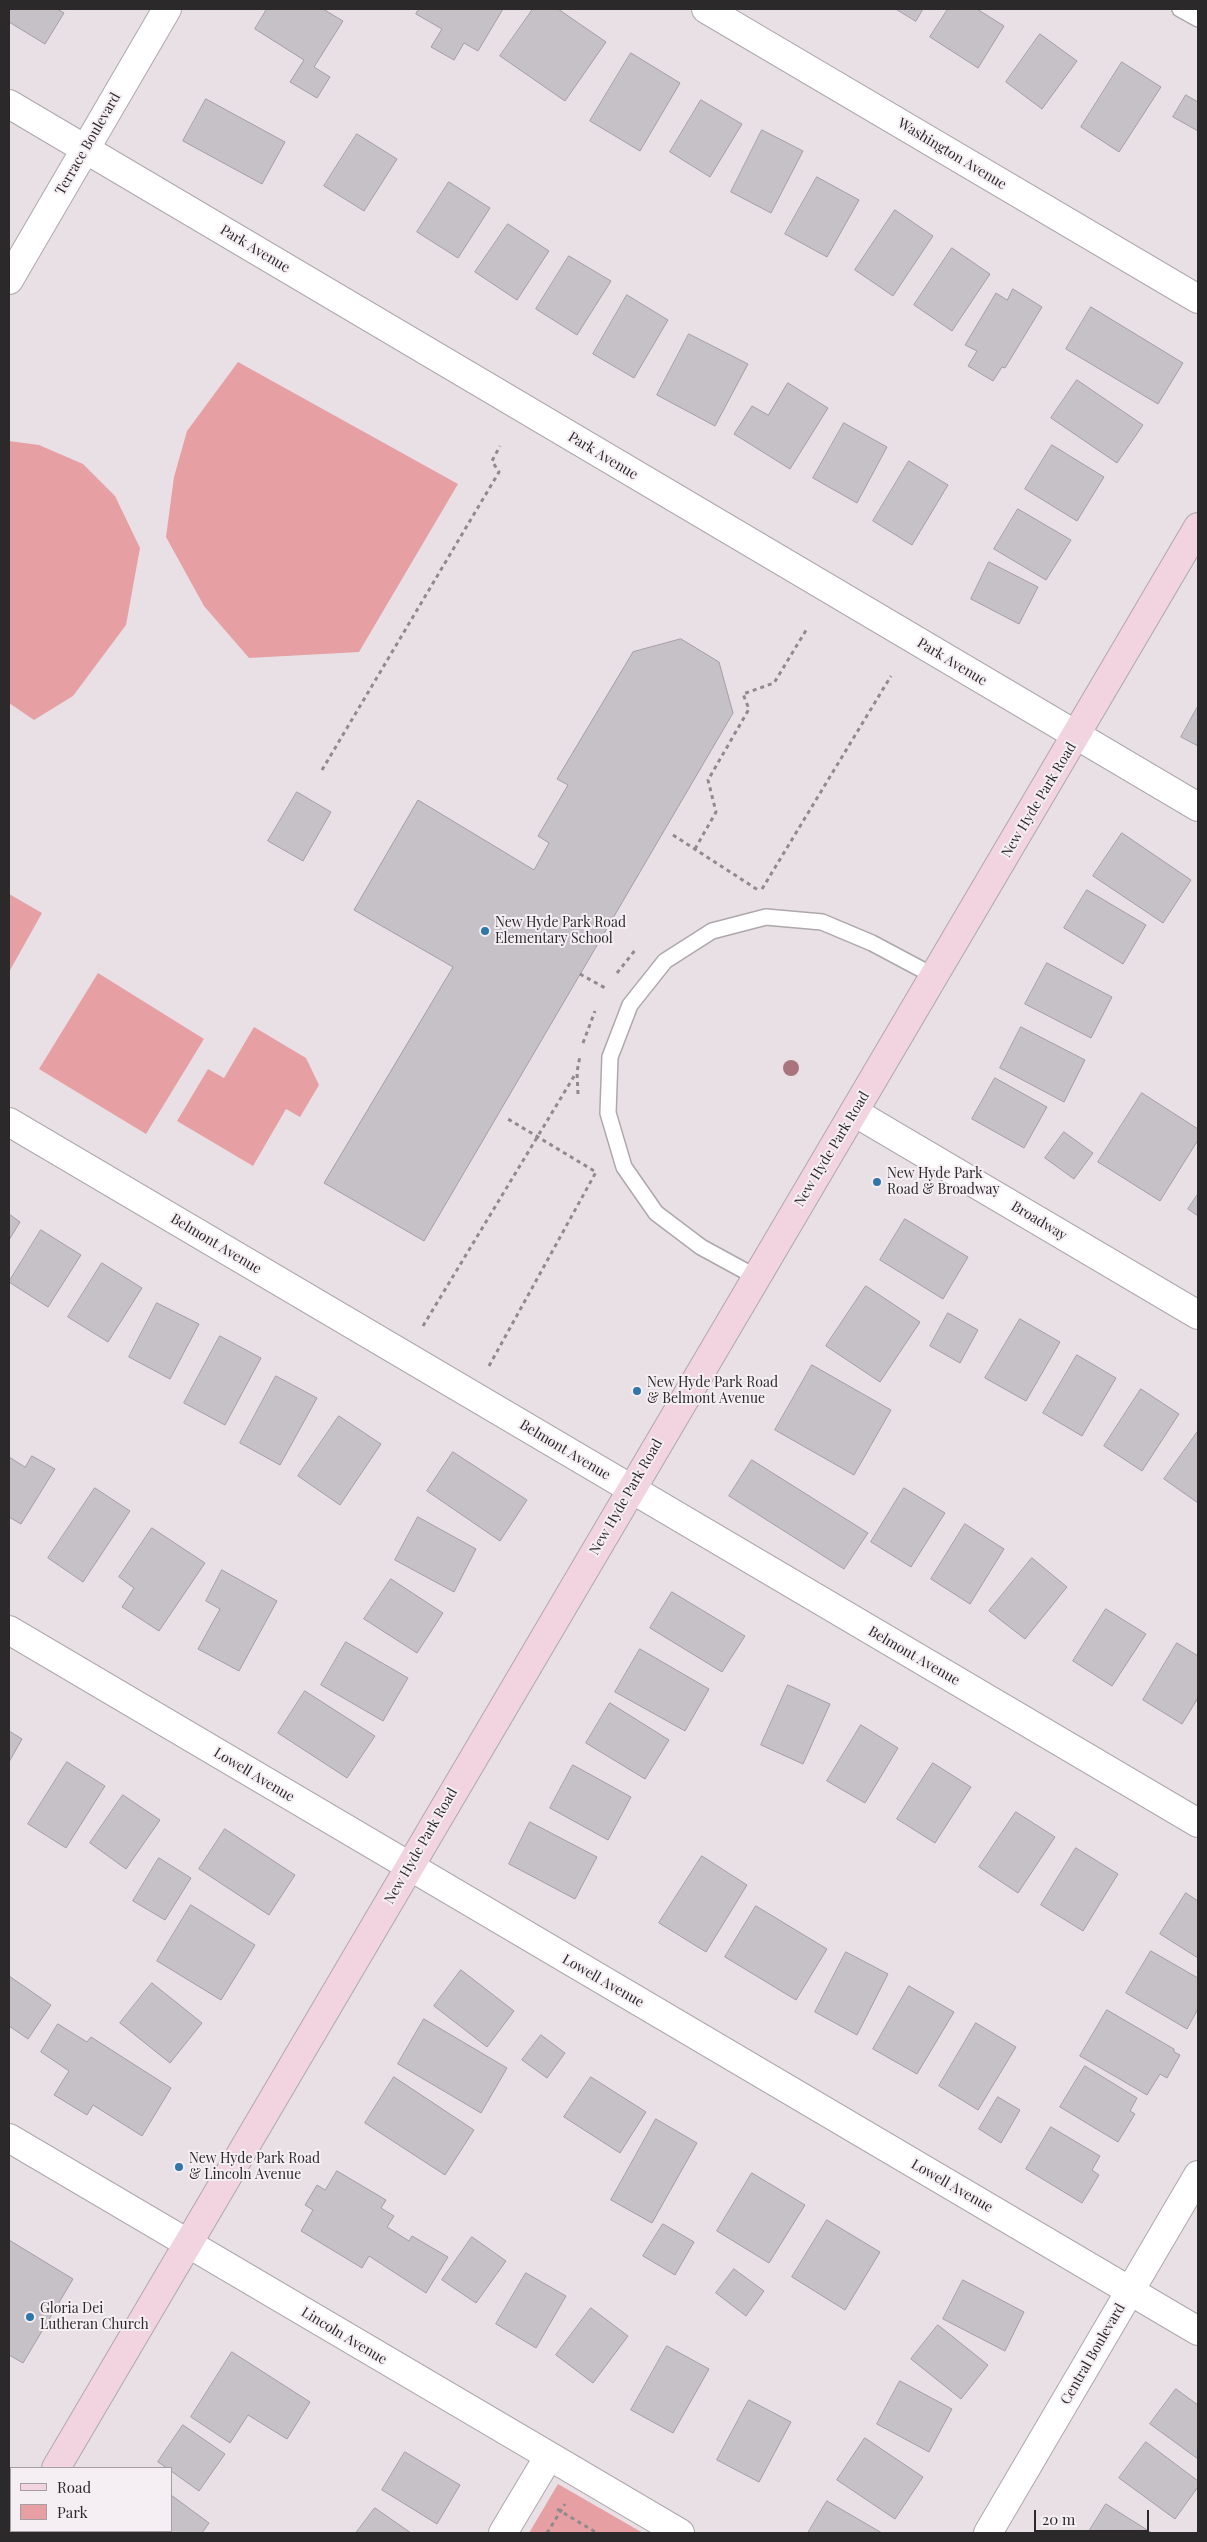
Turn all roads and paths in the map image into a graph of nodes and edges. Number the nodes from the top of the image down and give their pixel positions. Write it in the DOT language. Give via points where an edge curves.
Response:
graph roads {
  1 [pos="167,9"];
  2 [pos="706,9"];
  3 [pos="1180,9"];
  4 [pos="1198,19"];
  5 [pos="9,104"];
  6 [pos="85,149"];
  7 [pos="9,280"];
  8 [pos="1198,299"];
  9 [pos="500,446"];
  10 [pos="1198,527"];
  11 [pos="808,627"];
  12 [pos="892,676"];
  13 [pos="1077,736"];
  14 [pos="322,770"];
  15 [pos="1198,807"];
  16 [pos="673,835"];
  17 [pos="695,849"];
  18 [pos="761,892"];
  19 [pos="753,893"];
  20 [pos="771,893"];
  21 [pos="639,947"];
  22 [pos="580,974"];
  23 [pos="934,976"];
  24 [pos="613,978"];
  25 [pos="603,996"];
  26 [pos="599,1003"];
  27 [pos="577,1072"];
  28 [pos="579,1097"];
  29 [pos="854,1112"];
  30 [pos="508,1119"];
  31 [pos="9,1122"];
  32 [pos="537,1137"];
  33 [pos="594,1165"];
  34 [pos="596,1172"];
  35 [pos="600,1178"];
  36 [pos="756,1278"];
  37 [pos="1198,1315"];
  38 [pos="422,1328"];
  39 [pos="489,1366"];
  40 [pos="631,1489"];
  41 [pos="9,1630"];
  42 [pos="1198,1823"];
  43 [pos="409,1867"];
  44 [pos="9,2138"];
  45 [pos="1198,2175"];
  46 [pos="188,2244"];
  47 [pos="1130,2291"];
  48 [pos="1198,2331"];
  49 [pos="549,2456"];
  50 [pos="57,2467"];
  51 [pos="527,2492"];
  52 [pos="503,2533"];
  53 [pos="597,2533"];
  54 [pos="680,2533"];
  55 [pos="988,2533"];
  1 -- 6 [label="street, Terrace Boulevard"];
  2 -- 8 [label="street, Washington Avenue"];
  3 -- 4 [label="lane"];
  5 -- 6 [label="street, Park Avenue"];
  6 -- 7 [label="street, Terrace Boulevard"];
  6 -- 13 [label="street, Park Avenue"];
  9 -- 14 [label="path" via="492,461 499,472"];
  10 -- 13 [label="main road, New Hyde Park Road"];
  11 -- 17 [label="path" via="774,683 742,694 749,709 708,780 716,812"];
  12 -- 18 [label="path"];
  13 -- 15 [label="street, Park Avenue"];
  13 -- 23 [label="main road, New Hyde Park Road"];
  16 -- 17 [label="path"];
  17 -- 18 [label="path"];
  18 -- 19 [label="path"];
  18 -- 20 [label="path"];
  21 -- 24 [label="path"];
  22 -- 25 [label="path" via="607,987"];
  23 -- 29 [label="main road, New Hyde Park Road"];
  23 -- 36 [label="lane" via="872,943 822,922 766,917 712,931 665,961 630,1005 610,1057 608,1113 624,1167 656,1213 701,1247"];
  26 -- 27 [label="path" via="583,1042"];
  27 -- 28 [label="path"];
  27 -- 32 [label="path"];
  29 -- 36 [label="main road, New Hyde Park Road"];
  29 -- 37 [label="street, Broadway"];
  30 -- 32 [label="path"];
  31 -- 40 [label="street, Belmont Avenue"];
  32 -- 34 [label="path"];
  32 -- 38 [label="path"];
  33 -- 34 [label="path"];
  34 -- 35 [label="path"];
  34 -- 39 [label="path"];
  36 -- 40 [label="main road, New Hyde Park Road"];
  40 -- 42 [label="street, Belmont Avenue"];
  40 -- 43 [label="main road, New Hyde Park Road"];
  41 -- 43 [label="street, Lowell Avenue"];
  43 -- 46 [label="main road, New Hyde Park Road"];
  43 -- 47 [label="street, Lowell Avenue"];
  44 -- 46 [label="street, Lincoln Avenue"];
  45 -- 47 [label="street, Central Boulevard"];
  46 -- 49 [label="street, Lincoln Avenue"];
  46 -- 50 [label="main road, New Hyde Park Road"];
  47 -- 48 [label="street, Lowell Avenue"];
  47 -- 55 [label="street, Central Boulevard"];
  49 -- 51 [label="street"];
  49 -- 54 [label="street, Lincoln Avenue"];
  51 -- 52 [label="street"];
  51 -- 53 [label="path"];
}
